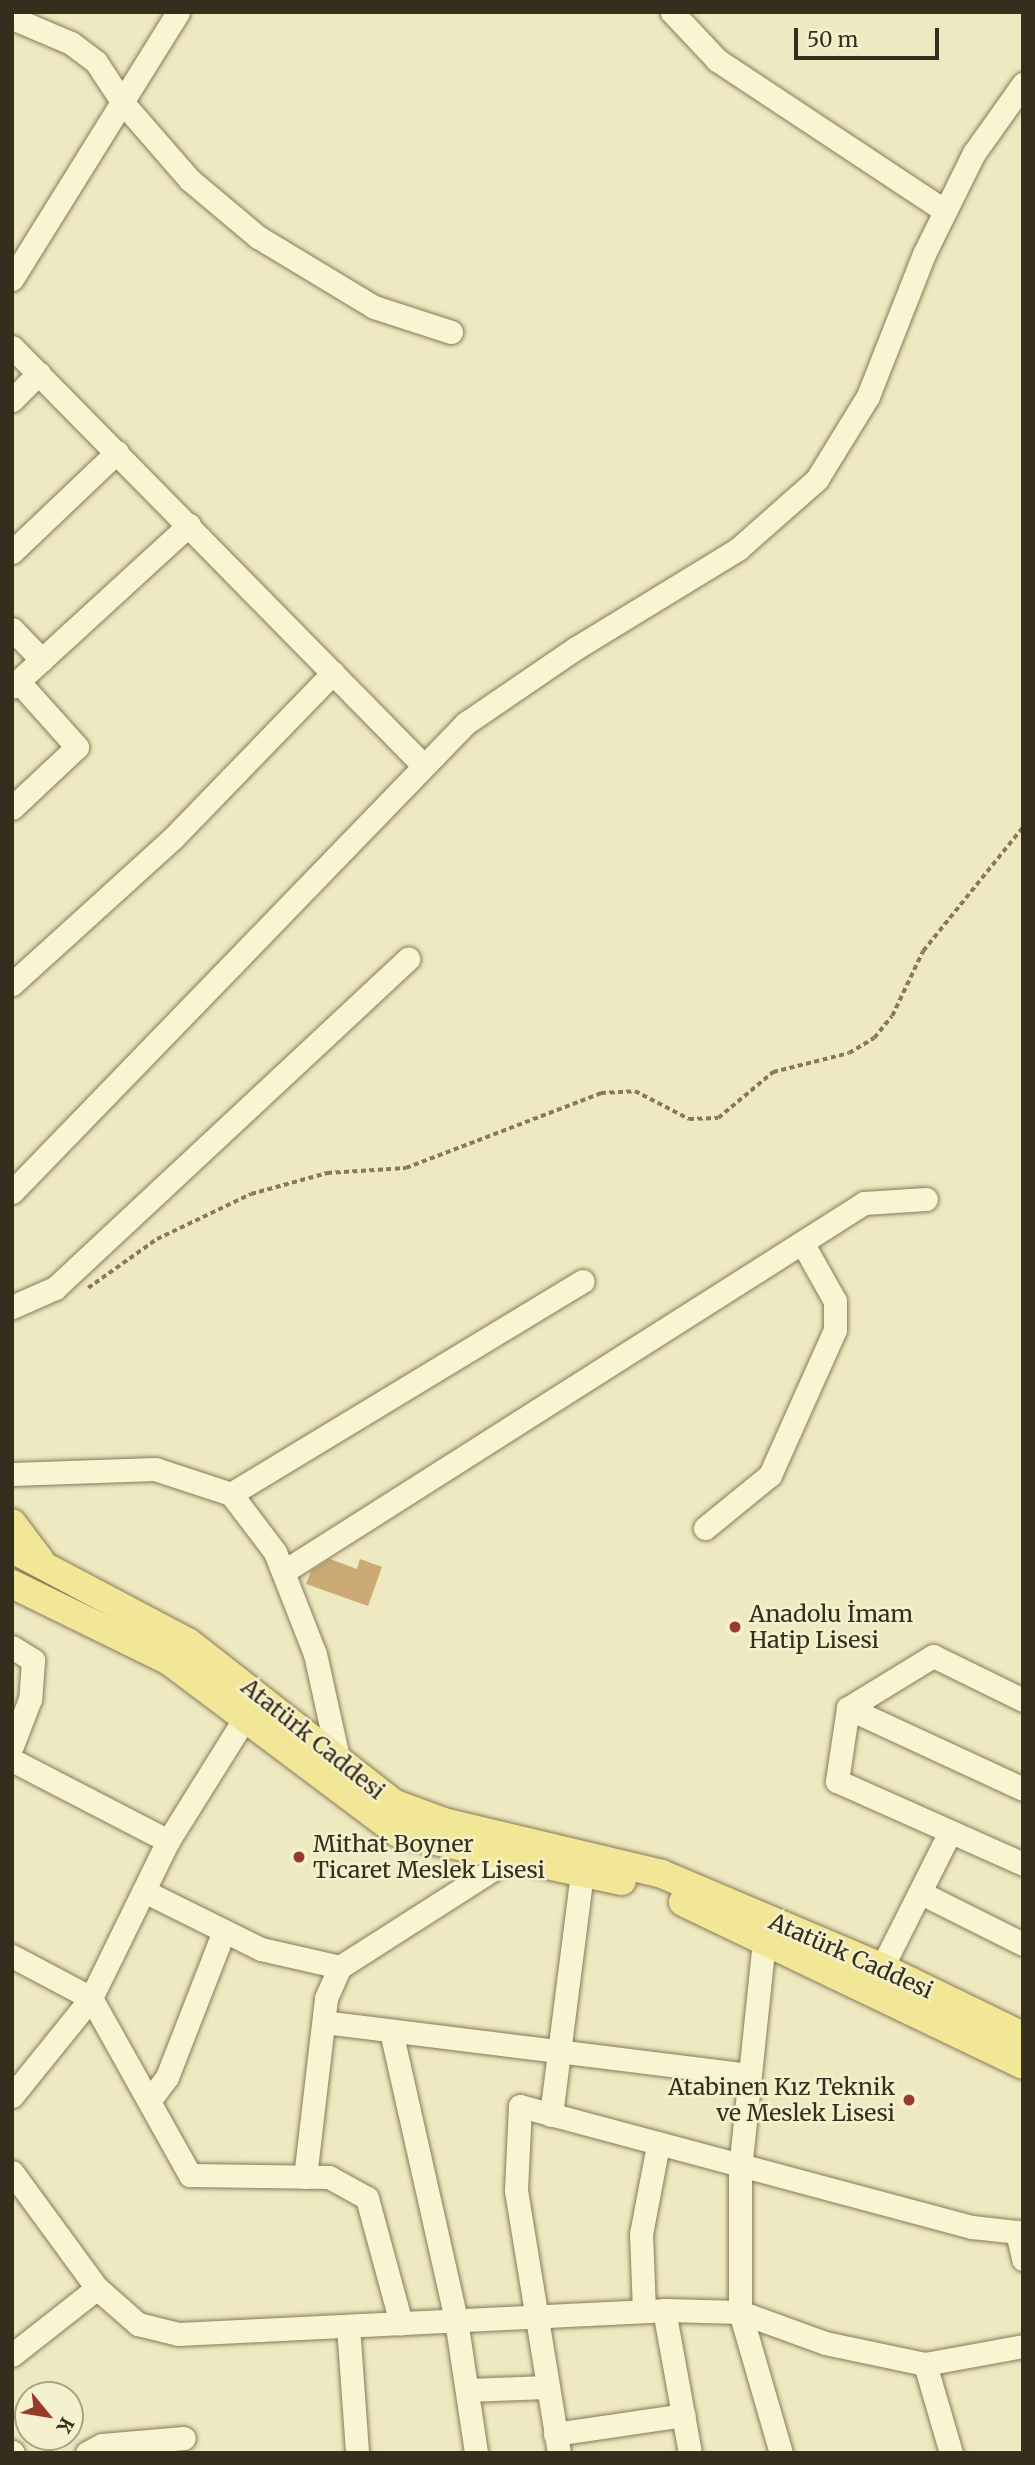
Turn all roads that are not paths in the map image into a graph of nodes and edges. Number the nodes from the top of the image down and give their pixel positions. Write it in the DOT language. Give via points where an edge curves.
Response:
graph roads {
  1 [pos="178,12"];
  2 [pos="671,12"];
  3 [pos="12,18"];
  4 [pos="1023,84"];
  5 [pos="123,103"];
  6 [pos="945,211"];
  7 [pos="12,279"];
  8 [pos="451,332"];
  9 [pos="12,347"];
  10 [pos="40,373"];
  11 [pos="12,400"];
  12 [pos="117,452"];
  13 [pos="189,525"];
  14 [pos="12,552"];
  15 [pos="12,629"];
  16 [pos="42,660"];
  17 [pos="333,673"];
  18 [pos="15,684"];
  19 [pos="422,764"];
  20 [pos="12,808"];
  21 [pos="408,959"];
  22 [pos="12,984"];
  23 [pos="12,1192"];
  24 [pos="926,1199"];
  25 [pos="803,1244"];
  26 [pos="583,1281"];
  27 [pos="12,1307"];
  28 [pos="12,1474"];
  29 [pos="231,1493"];
  30 [pos="12,1522"];
  31 [pos="705,1528"];
  32 [pos="12,1549"];
  33 [pos="40,1560"];
  34 [pos="283,1572"];
  35 [pos="12,1584"];
  36 [pos="12,1647"];
  37 [pos="1023,1700"];
  38 [pos="848,1707"];
  39 [pos="246,1716"];
  40 [pos="12,1746"];
  41 [pos="12,1760"];
  42 [pos="339,1762"];
  43 [pos="1023,1789"];
  44 [pos="950,1832"];
  45 [pos="168,1842"];
  46 [pos="507,1860"];
  47 [pos="1023,1864"];
  48 [pos="582,1873"];
  49 [pos="144,1891"];
  50 [pos="922,1893"];
  51 [pos="223,1933"];
  52 [pos="764,1941"];
  53 [pos="1023,1944"];
  54 [pos="12,1956"];
  55 [pos="340,1967"];
  56 [pos="881,1967"];
  57 [pos="870,1993"];
  58 [pos="91,1998"];
  59 [pos="324,2022"];
  60 [pos="391,2032"];
  61 [pos="1023,2036"];
  62 [pos="559,2056"];
  63 [pos="1023,2065"];
  64 [pos="748,2075"];
  65 [pos="12,2096"];
  66 [pos="149,2101"];
  67 [pos="551,2115"];
  68 [pos="658,2145"];
  69 [pos="740,2168"];
  70 [pos="12,2172"];
  71 [pos="305,2177"];
  72 [pos="1023,2259"];
  73 [pos="97,2288"];
  74 [pos="654,2310"];
  75 [pos="740,2312"];
  76 [pos="534,2316"];
  77 [pos="456,2320"];
  78 [pos="401,2323"];
  79 [pos="348,2326"];
  80 [pos="1023,2346"];
  81 [pos="12,2355"];
  82 [pos="925,2364"];
  83 [pos="547,2387"];
  84 [pos="467,2390"];
  85 [pos="684,2415"];
  86 [pos="184,2438"];
  87 [pos="557,2443"];
  88 [pos="87,2453"];
  89 [pos="357,2453"];
  90 [pos="476,2453"];
  91 [pos="690,2453"];
  92 [pos="781,2453"];
  93 [pos="951,2453"];
  1 -- 5 [label="street"];
  2 -- 6 [label="street" via="717,60"];
  3 -- 5 [label="street" via="84,52 106,74"];
  4 -- 6 [label="street" via="974,153"];
  5 -- 7 [label="street"];
  5 -- 8 [label="street" via="190,180 258,237 374,307"];
  6 -- 19 [label="street" via="868,396 817,479 738,549 576,648 466,723"];
  9 -- 10 [label="street"];
  10 -- 11 [label="street"];
  10 -- 12 [label="street"];
  12 -- 13 [label="street"];
  12 -- 14 [label="street"];
  13 -- 16 [label="street"];
  13 -- 17 [label="street"];
  15 -- 16 [label="street"];
  16 -- 18 [label="street"];
  17 -- 19 [label="street"];
  17 -- 22 [label="street" via="173,838"];
  18 -- 20 [label="street" via="77,747"];
  19 -- 23 [label="street"];
  21 -- 27 [label="street" via="55,1289"];
  24 -- 25 [label="street" via="864,1203"];
  25 -- 31 [label="street" via="835,1301 835,1330 770,1475"];
  25 -- 34 [label="street"];
  26 -- 29 [label="street"];
  28 -- 29 [label="street" via="155,1469"];
  29 -- 34 [label="street" via="275,1552"];
  30 -- 33 [label="main road"];
  32 -- 33 [label="main road, Atatürk Caddesi"];
  33 -- 42 [label="main road, Atatürk Caddesi" via="188,1642"];
  34 -- 42 [label="street" via="315,1654"];
  35 -- 39 [label="main road, Atatürk Caddesi" via="136,1642"];
  36 -- 40 [label="street" via="33,1660 30,1699"];
  37 -- 38 [label="street" via="933,1656"];
  38 -- 43 [label="street"];
  38 -- 44 [label="street" via="837,1781"];
  39 -- 45 [label="street"];
  39 -- 46 [label="main road, Atatürk Caddesi" via="383,1825 416,1840"];
  41 -- 45 [label="street"];
  42 -- 56 [label="main road, Atatürk Caddesi" via="414,1813 636,1865"];
  44 -- 47 [label="street"];
  44 -- 50 [label="street"];
  45 -- 49 [label="street"];
  46 -- 48 [label="main road, Atatürk Caddesi"];
  46 -- 55 [label="street"];
  48 -- 52 [label="main road, Atatürk Caddesi" via="660,1893"];
  48 -- 62 [label="street"];
  49 -- 51 [label="street"];
  49 -- 58 [label="street"];
  50 -- 53 [label="street"];
  50 -- 56 [label="street"];
  51 -- 55 [label="street" via="261,1949"];
  51 -- 66 [label="street" via="167,2077"];
  52 -- 57 [label="main road, Atatürk Caddesi"];
  52 -- 64 [label="street"];
  54 -- 58 [label="street"];
  55 -- 59 [label="street" via="326,1998"];
  56 -- 57 [label="street"];
  56 -- 61 [label="main road, Atatürk Caddesi"];
  57 -- 63 [label="main road, Atatürk Caddesi"];
  58 -- 65 [label="street"];
  58 -- 66 [label="street"];
  59 -- 60 [label="street"];
  59 -- 71 [label="street"];
  60 -- 62 [label="street"];
  60 -- 77 [label="street"];
  62 -- 64 [label="street"];
  62 -- 67 [label="street"];
  64 -- 69 [label="street"];
  66 -- 71 [label="street" via="190,2175"];
  67 -- 68 [label="street"];
  67 -- 76 [label="street" via="520,2106 516,2190"];
  68 -- 69 [label="street"];
  68 -- 74 [label="street" via="640,2234"];
  69 -- 72 [label="street" via="972,2227 1017,2232"];
  69 -- 75 [label="street"];
  70 -- 73 [label="street"];
  71 -- 78 [label="street" via="329,2177 366,2198"];
  73 -- 79 [label="street" via="138,2324 177,2334"];
  73 -- 81 [label="street"];
  74 -- 75 [label="street"];
  74 -- 76 [label="street"];
  74 -- 85 [label="street"];
  75 -- 82 [label="street" via="825,2343"];
  75 -- 92 [label="street"];
  76 -- 77 [label="street"];
  76 -- 83 [label="street"];
  77 -- 78 [label="street"];
  77 -- 84 [label="street"];
  78 -- 79 [label="street"];
  79 -- 89 [label="street"];
  80 -- 82 [label="street"];
  82 -- 93 [label="street"];
  83 -- 84 [label="street"];
  83 -- 87 [label="street"];
  84 -- 90 [label="street"];
  85 -- 87 [label="street"];
  85 -- 91 [label="street"];
  86 -- 88 [label="street" via="102,2445"];
}
